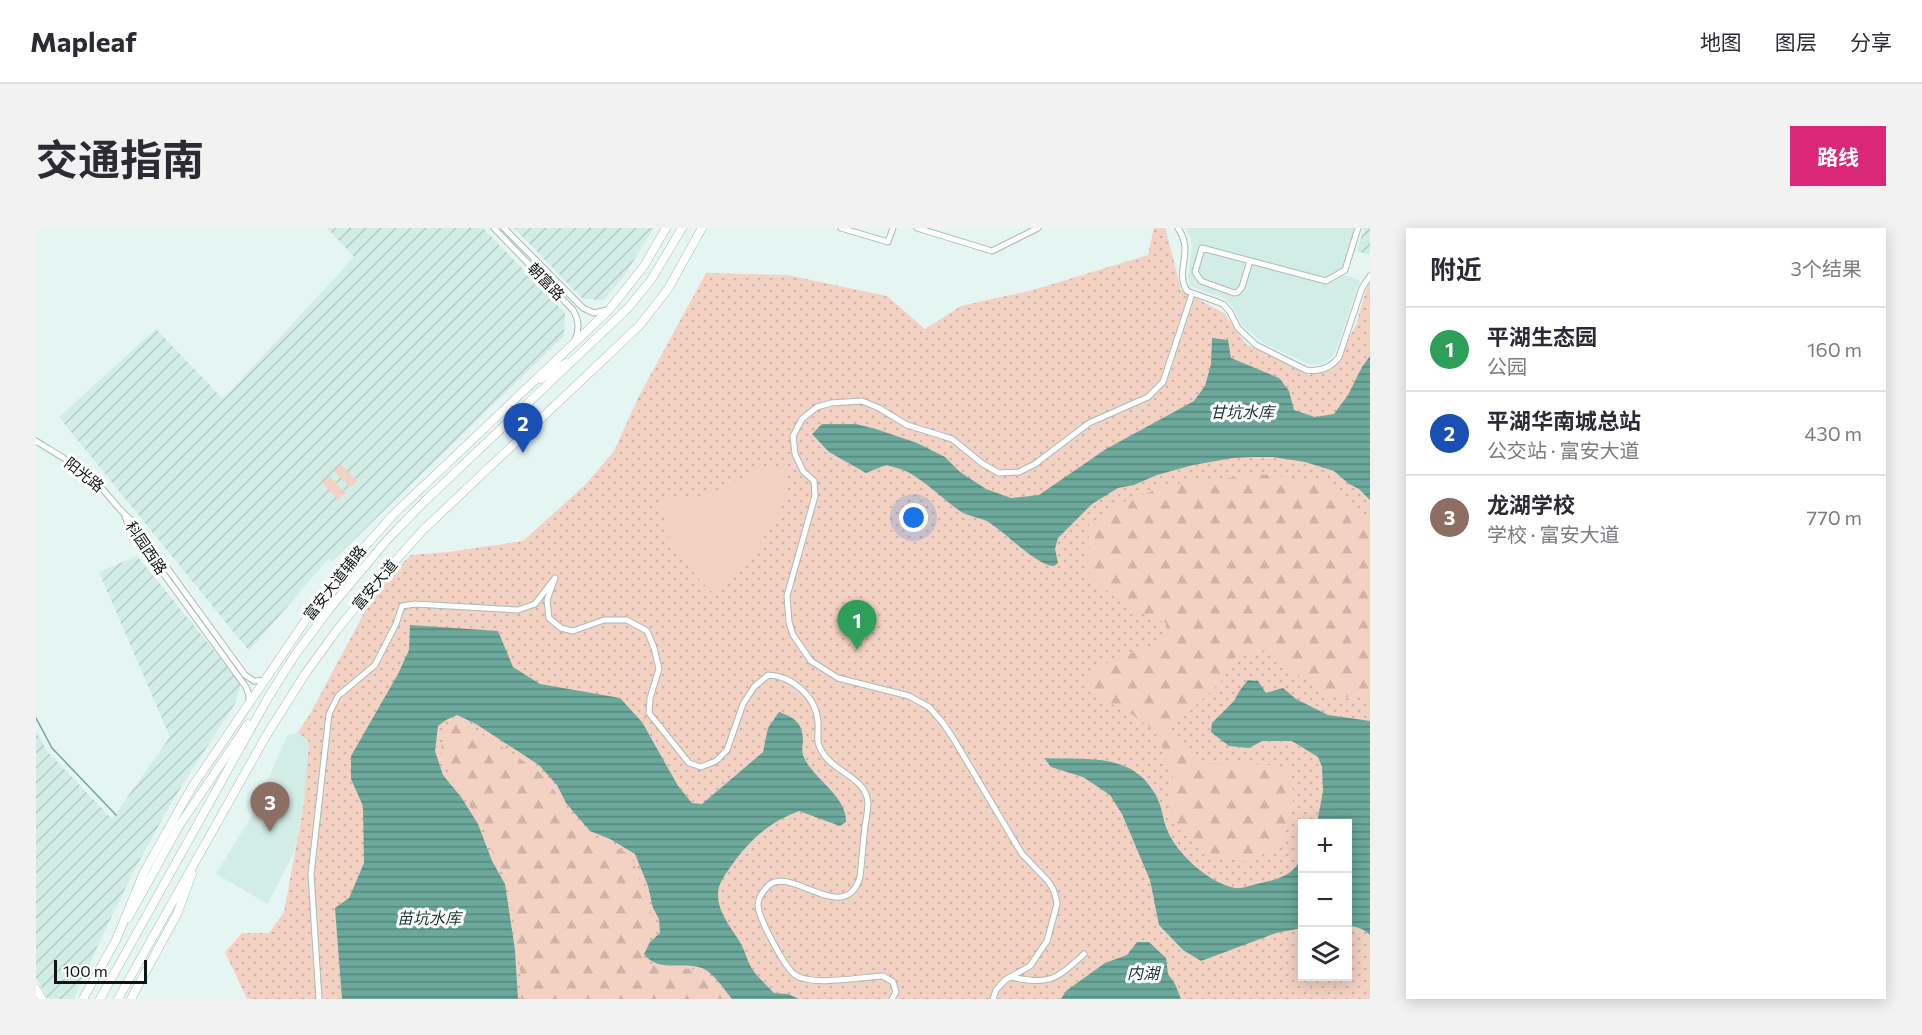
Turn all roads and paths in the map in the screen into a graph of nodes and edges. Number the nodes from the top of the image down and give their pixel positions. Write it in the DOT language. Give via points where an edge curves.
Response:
graph roads {
  1 [pos="494,228"];
  2 [pos="504,228"];
  3 [pos="666,228"];
  4 [pos="682,228"];
  5 [pos="702,228"];
  6 [pos="841,228"];
  7 [pos="893,228"];
  8 [pos="917,228"];
  9 [pos="1038,228"];
  10 [pos="1178,228"];
  11 [pos="1358,228"];
  12 [pos="1250,261"];
  13 [pos="1370,276"];
  14 [pos="1192,294"];
  15 [pos="609,310"];
  16 [pos="573,344"];
  17 [pos="584,350"];
  18 [pos="524,390"];
  19 [pos="36,441"];
  20 [pos="125,516"];
  21 [pos="283,673"];
  22 [pos="265,680"];
  23 [pos="249,703"];
  24 [pos="199,855"];
  25 [pos="116,940"];
  26 [pos="1084,954"];
  27 [pos="1011,977"];
  28 [pos="36,989"];
  29 [pos="40,999"];
  30 [pos="83,999"];
  31 [pos="100,999"];
  32 [pos="118,999"];
  33 [pos="130,999"];
  34 [pos="319,999"];
  35 [pos="892,999"];
  36 [pos="993,999"];
  1 -- 16 [label="street, 朝富路" via="573,310 578,328"];
  2 -- 15 [label="street, 朝富路" via="582,308 594,313"];
  3 -- 15 [label="main road, 富安大道辅路" via="644,266"];
  4 -- 17 [label="main road, 富安大道" via="641,294"];
  5 -- 24 [label="main road, 富安大道" via="668,289 639,326 443,510 358,604 287,701"];
  6 -- 7 [label="street" via="888,242"];
  8 -- 9 [label="street" via="992,251"];
  10 -- 14 [label="street" via="1186,248 1184,286"];
  11 -- 12 [label="street" via="1345,270 1326,281"];
  12 -- 12 [label="street" via="1202,248 1195,272 1201,280 1238,292"];
  13 -- 14 [label="street" via="1362,288 1339,357 1329,367 1315,371 1262,349 1238,328 1223,304"];
  14 -- 27 [label="street" via="1163,382 1148,397 1089,423 1019,472 999,473 952,439 907,425 862,401 817,407 802,419 793,436 795,454 814,482 814,496 787,596 793,635 811,661 838,678 909,696 929,707 948,731 1022,854 1048,881 1057,904 1047,941 1030,966"];
  15 -- 16 [label="main road, 富安大道辅路"];
  16 -- 18 [label="main road, 富安大道辅路"];
  17 -- 18 [label="main road"];
  17 -- 21 [label="main road, 富安大道" via="400,527 330,608"];
  18 -- 22 [label="main road, 富安大道辅路" via="374,535 324,596"];
  19 -- 20 [label="street, 阳光路" via="94,480"];
  20 -- 22 [label="street, 科园西路" via="133,521 248,678"];
  20 -- 23 [label="street, 科园西路" via="246,687"];
  21 -- 25 [label="main road" via="179,826"];
  21 -- 31 [label="main road, 富安大道"];
  22 -- 23 [label="main road, 富安大道辅路"];
  23 -- 25 [label="main road, 富安大道辅路" via="167,830 135,890"];
  24 -- 32 [label="main road, 富安大道"];
  24 -- 33 [label="main road" via="177,914"];
  25 -- 30 [label="main road, 富安大道辅路"];
  26 -- 27 [label="street" via="1054,979 1027,981"];
  27 -- 36 [label="street" via="996,990"];
  28 -- 29 [label="main road"];
  34 -- 35 [label="street" via="310,874 329,714 338,696 375,665 402,606 518,610 535,604 555,578 547,600 549,618 561,628 573,631 604,620 627,621 647,631 658,669 649,713 689,763 701,767 716,761 727,750 743,704 768,675 793,682 809,699 818,720 817,744 828,760 854,778 868,802 860,877 849,895 834,897 781,881 771,883 762,892 758,905 777,952 795,976 812,981 883,976 893,982 896,992"];
}
